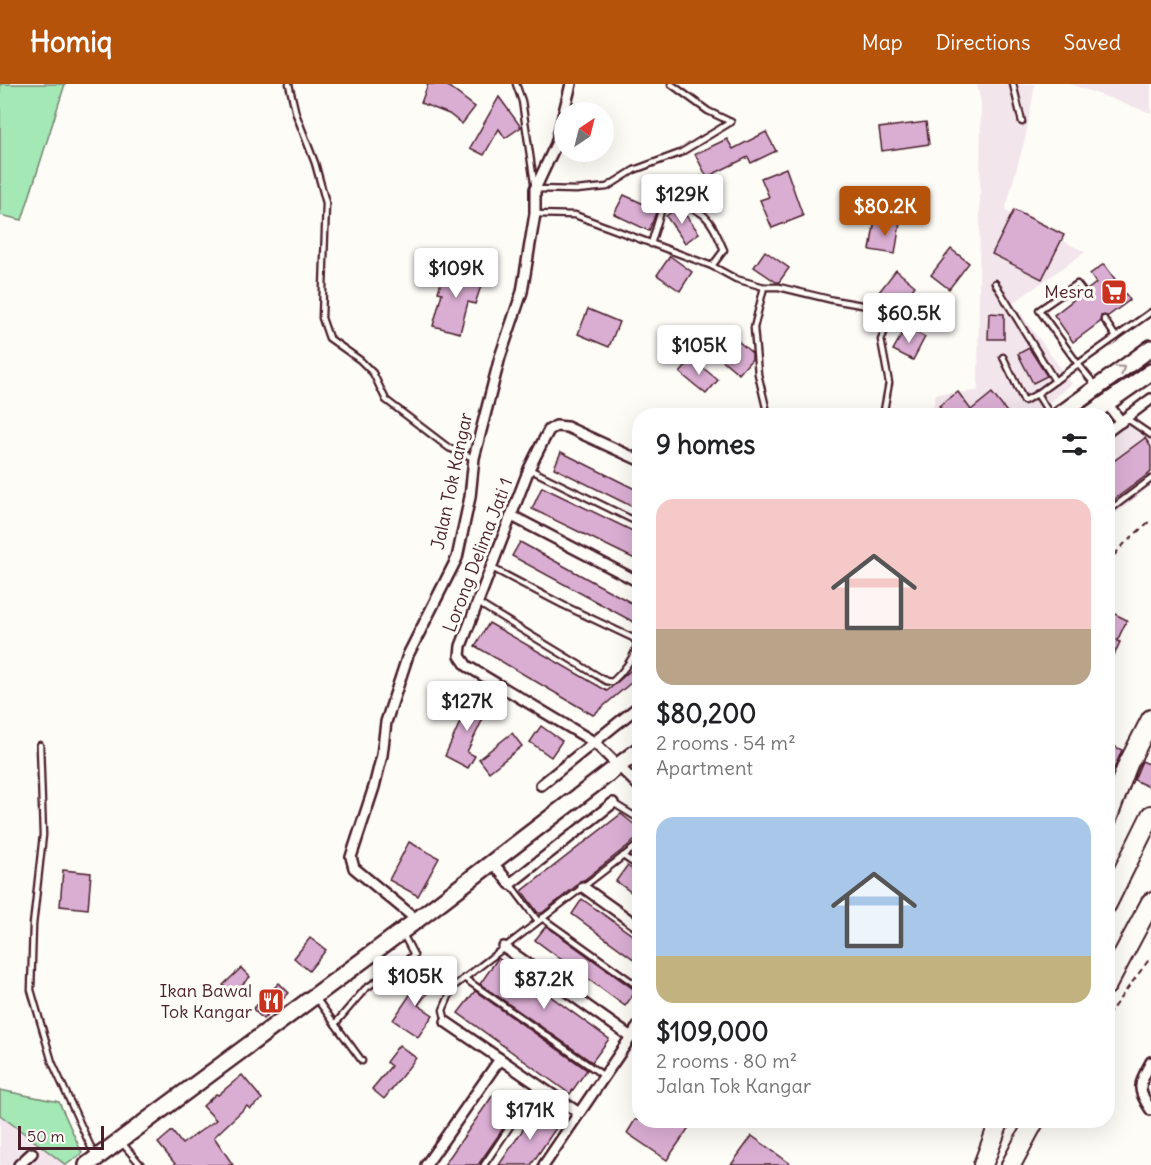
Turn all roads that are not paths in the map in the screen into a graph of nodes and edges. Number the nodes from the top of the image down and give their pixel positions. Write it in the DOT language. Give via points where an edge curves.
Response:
graph roads {
  1 [pos="289,84"];
  2 [pos="516,84"];
  3 [pos="571,84"];
  4 [pos="671,84"];
  5 [pos="1013,84"];
  6 [pos="1022,122"];
  7 [pos="535,189"];
  8 [pos="535,213"];
  9 [pos="651,244"];
  10 [pos="712,266"];
  11 [pos="995,283"];
  12 [pos="764,287"];
  13 [pos="1084,293"];
  14 [pos="923,300"];
  15 [pos="893,311"];
  16 [pos="1151,312"];
  17 [pos="1104,319"];
  18 [pos="1116,337"];
  19 [pos="1151,348"];
  20 [pos="1003,357"];
  21 [pos="1078,364"];
  22 [pos="1151,372"];
  23 [pos="1054,381"];
  24 [pos="1096,387"];
  25 [pos="1037,394"];
  26 [pos="1151,399"];
  27 [pos="1106,402"];
  28 [pos="766,408"];
  29 [pos="884,408"];
  30 [pos="1046,408"];
  31 [pos="1068,408"];
  32 [pos="1098,408"];
  33 [pos="1112,408"];
  34 [pos="1115,411"];
  35 [pos="1124,420"];
  36 [pos="1115,426"];
  37 [pos="1151,435"];
  38 [pos="632,457"];
  39 [pos="474,458"];
  40 [pos="529,469"];
  41 [pos="1151,479"];
  42 [pos="1115,506"];
  43 [pos="512,516"];
  44 [pos="632,520"];
  45 [pos="492,568"];
  46 [pos="632,578"];
  47 [pos="478,603"];
  48 [pos="632,638"];
  49 [pos="632,656"];
  50 [pos="632,712"];
  51 [pos="1151,719"];
  52 [pos="594,742"];
  53 [pos="40,745"];
  54 [pos="632,755"];
  55 [pos="618,766"];
  56 [pos="632,779"];
  57 [pos="541,785"];
  58 [pos="1115,798"];
  59 [pos="613,804"];
  60 [pos="632,815"];
  61 [pos="1151,815"];
  62 [pos="632,849"];
  63 [pos="623,856"];
  64 [pos="632,862"];
  65 [pos="493,863"];
  66 [pos="510,884"];
  67 [pos="583,887"];
  68 [pos="1115,888"];
  69 [pos="1151,903"];
  70 [pos="540,920"];
  71 [pos="417,921"];
  72 [pos="632,922"];
  73 [pos="402,931"];
  74 [pos="504,947"];
  75 [pos="1115,971"];
  76 [pos="464,978"];
  77 [pos="632,982"];
  78 [pos="315,996"];
  79 [pos="446,1022"];
  80 [pos="335,1024"];
  81 [pos="631,1037"];
  82 [pos="500,1059"];
  83 [pos="362,1061"];
  84 [pos="1151,1062"];
  85 [pos="604,1076"];
  86 [pos="538,1085"];
  87 [pos="1151,1110"];
  88 [pos="579,1113"];
  89 [pos="998,1128"];
  90 [pos="1031,1128"];
  91 [pos="120,1141"];
  92 [pos="32,1153"];
  93 [pos="91,1162"];
  94 [pos="19,1165"];
  95 [pos="141,1165"];
  96 [pos="426,1165"];
  97 [pos="484,1165"];
  98 [pos="544,1165"];
  99 [pos="983,1165"];
  100 [pos="1011,1165"];
  1 -- 39 [label="lane" via="326,203 322,318 329,338 373,373 386,400 449,448"];
  2 -- 7 [label="lane"];
  3 -- 7 [label="street, Jalan Tok Kangar" via="556,144"];
  4 -- 7 [label="lane" via="708,111 731,122 680,153 634,170 607,187"];
  5 -- 6 [label="lane"];
  7 -- 8 [label="street, Jalan Tok Kangar"];
  8 -- 9 [label="lane" via="575,215"];
  8 -- 39 [label="street, Jalan Tok Kangar" via="522,292 500,357"];
  9 -- 10 [label="lane"];
  9 -- 10 [label="lane" via="662,208 671,202 684,205 701,212 712,223 724,250"];
  10 -- 12 [label="lane" via="736,279"];
  11 -- 23 [label="lane"];
  12 -- 15 [label="lane"];
  12 -- 28 [label="lane" via="754,328"];
  13 -- 21 [label="lane" via="1077,284 1039,310"];
  14 -- 15 [label="lane" via="908,310"];
  15 -- 29 [label="lane" via="880,340 889,382"];
  16 -- 18 [label="lane"];
  17 -- 18 [label="lane"];
  18 -- 21 [label="lane"];
  24 -- 19 [label="main road, one-way"];
  20 -- 25 [label="lane" via="1024,401"];
  21 -- 23 [label="lane"];
  21 -- 24 [label="lane"];
  22 -- 27 [label="main road"];
  23 -- 25 [label="lane"];
  24 -- 31 [label="main road"];
  25 -- 30 [label="lane"];
  26 -- 35 [label="street"];
  27 -- 32 [label="main road"];
  27 -- 33 [label="street"];
  34 -- 35 [label="street"];
  35 -- 36 [label="street"];
  35 -- 37 [label="lane"];
  38 -- 40 [label="street, Lorong Delima Jati 1" via="567,427 556,426 549,430"];
  39 -- 71 [label="street, Jalan Tok Kangar" via="457,558 408,655 386,722 374,787 351,857 354,868"];
  40 -- 43 [label="street, Lorong Delima Jati 1"];
  40 -- 44 [label="lane"];
  41 -- 42 [label="lane"];
  43 -- 45 [label="street, Lorong Delima Jati 1"];
  43 -- 46 [label="street"];
  45 -- 47 [label="street, Lorong Delima Jati 1"];
  45 -- 48 [label="lane"];
  47 -- 49 [label="lane" via="606,681 617,678"];
  47 -- 52 [label="street, Lorong Delima Jati 1" via="461,646 460,656 467,666"];
  50 -- 52 [label="street"];
  51 -- 58 [label="highway"];
  52 -- 55 [label="street, Lorong Delima Jati 1"];
  52 -- 57 [label="street"];
  53 -- 93 [label="lane" via="43,835 33,925 31,990 52,1062"];
  54 -- 55 [label="main road"];
  55 -- 56 [label="street, Lorong Delima Jati 1"];
  55 -- 65 [label="main road"];
  59 -- 60 [label="lane"];
  59 -- 66 [label="street"];
  61 -- 68 [label="highway"];
  62 -- 63 [label="lane"];
  63 -- 64 [label="lane"];
  63 -- 67 [label="lane"];
  65 -- 66 [label="street"];
  65 -- 71 [label="main road"];
  66 -- 70 [label="lane"];
  67 -- 70 [label="lane"];
  67 -- 72 [label="street"];
  69 -- 75 [label="highway"];
  70 -- 74 [label="lane"];
  70 -- 77 [label="lane"];
  71 -- 73 [label="main road"];
  73 -- 78 [label="main road"];
  73 -- 80 [label="lane" via="414,954 365,989"];
  74 -- 76 [label="lane"];
  74 -- 81 [label="street"];
  76 -- 79 [label="lane" via="453,987 443,1010"];
  76 -- 85 [label="lane"];
  78 -- 80 [label="lane"];
  78 -- 91 [label="main road"];
  79 -- 82 [label="street"];
  80 -- 83 [label="lane"];
  81 -- 85 [label="street"];
  82 -- 86 [label="street"];
  82 -- 96 [label="street"];
  84 -- 87 [label="street" via="1139,1085"];
  85 -- 88 [label="street"];
  86 -- 88 [label="street"];
  86 -- 97 [label="lane"];
  88 -- 98 [label="street"];
  89 -- 99 [label="highway"];
  90 -- 100 [label="highway"];
  91 -- 93 [label="main road"];
  91 -- 95 [label="lane"];
  92 -- 94 [label="street"];
}
